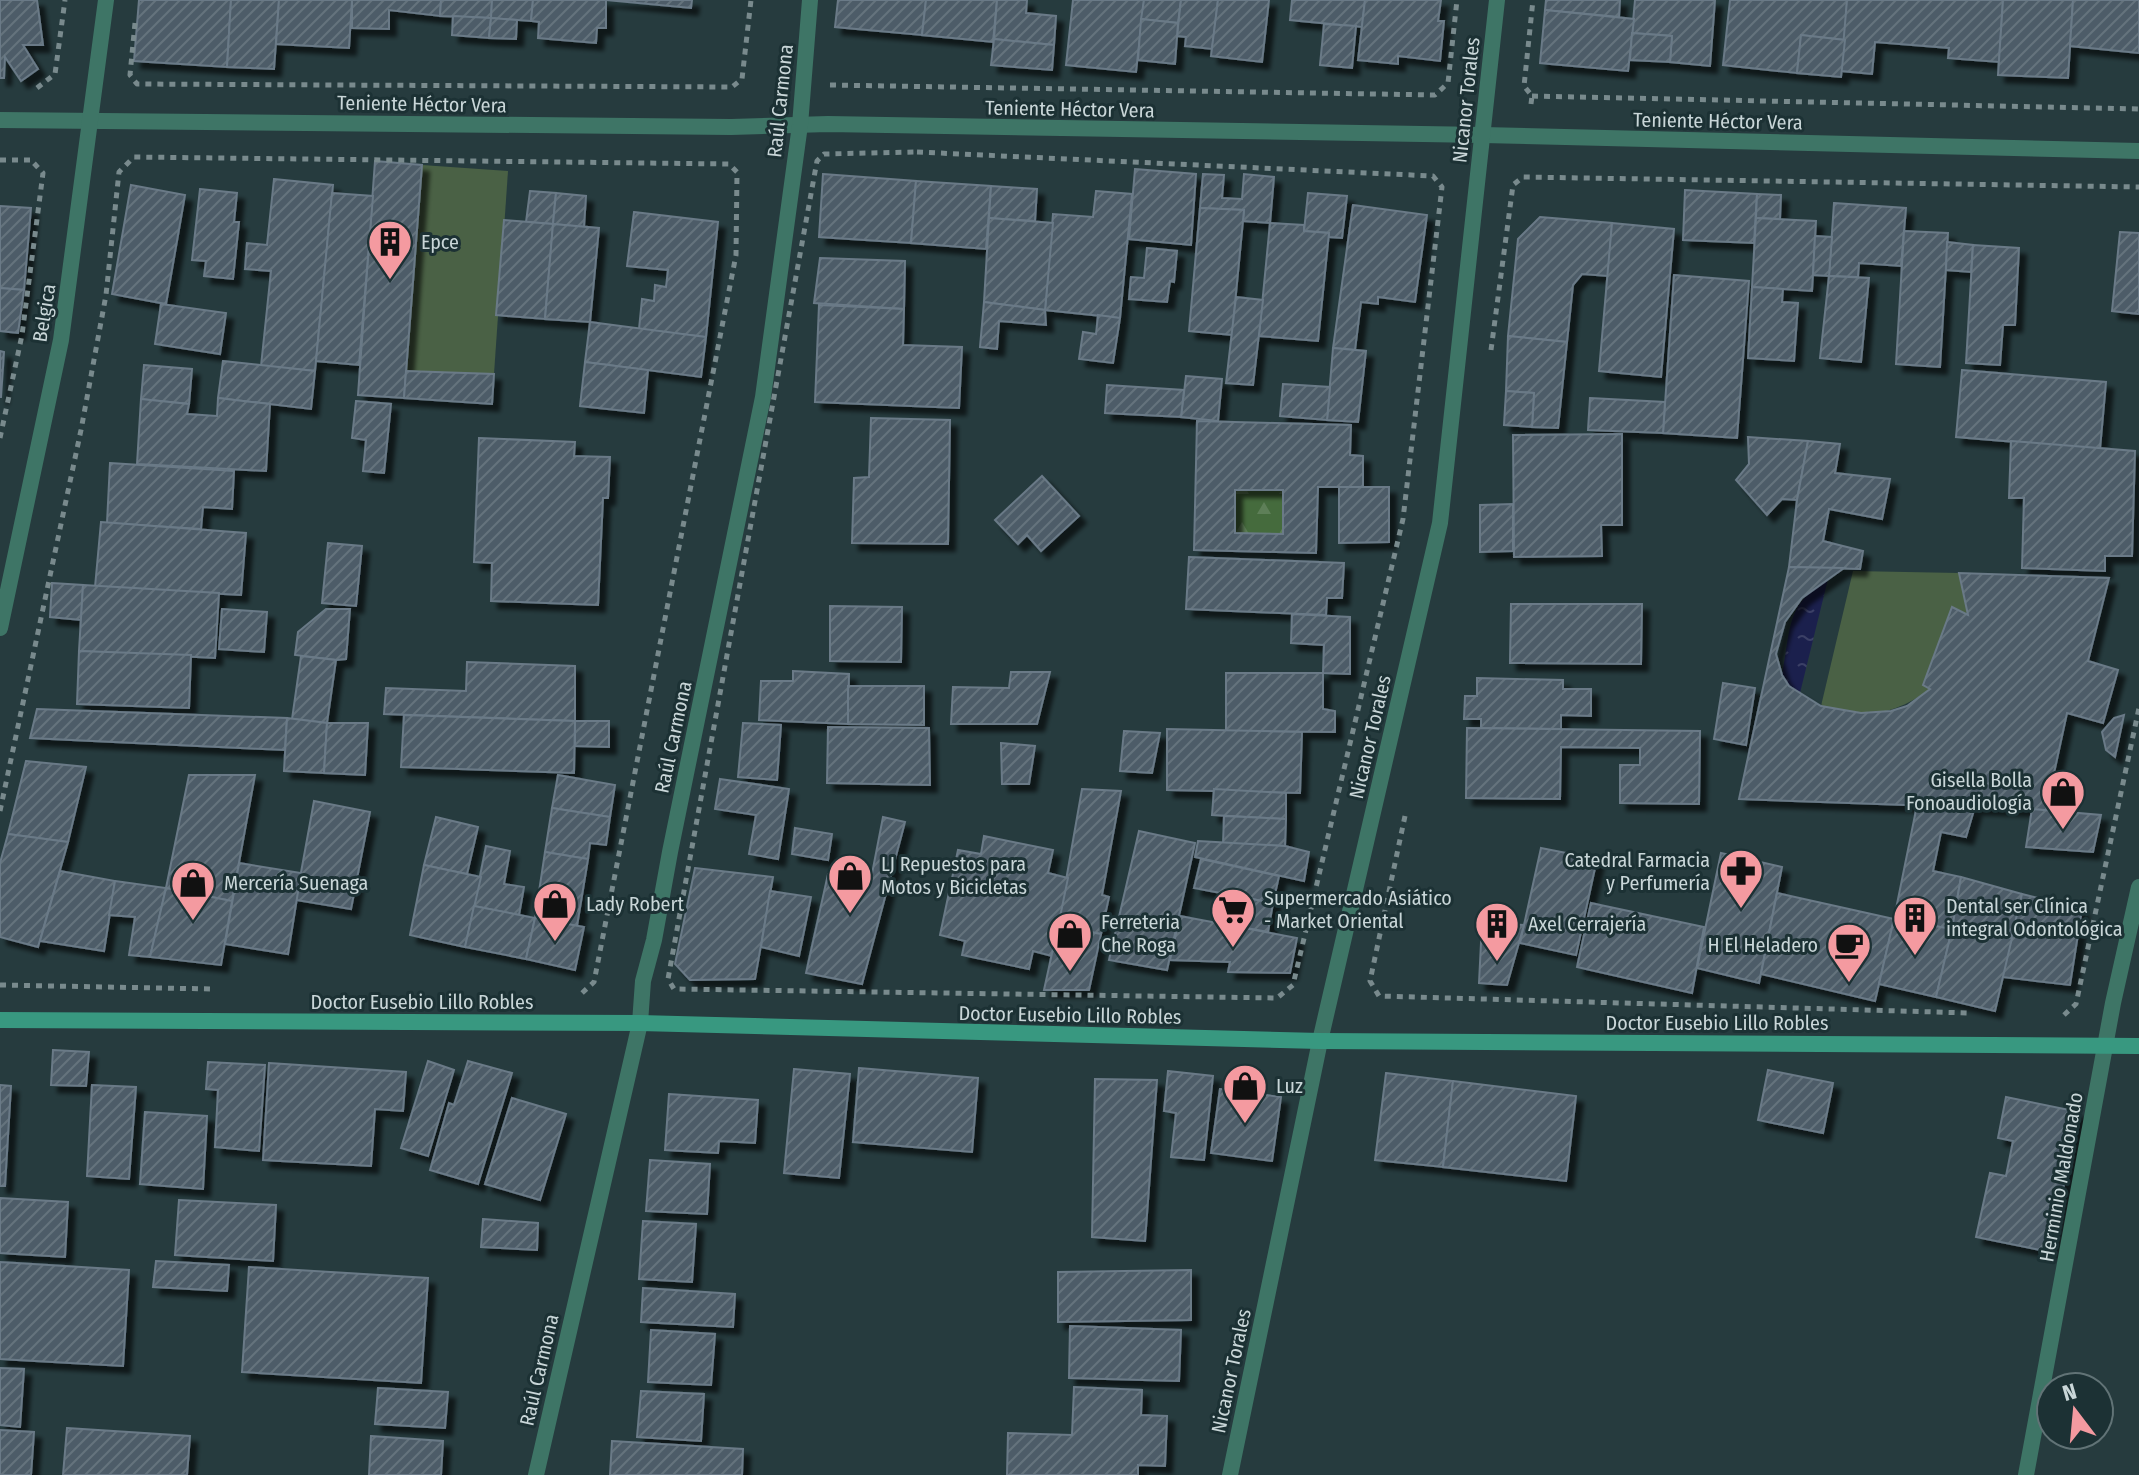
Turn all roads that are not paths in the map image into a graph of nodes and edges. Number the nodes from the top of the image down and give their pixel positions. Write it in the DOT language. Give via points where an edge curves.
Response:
graph roads {
  1 [pos="106,0"];
  2 [pos="810,0"];
  3 [pos="1497,0"];
  4 [pos="0,120"];
  5 [pos="90,121"];
  6 [pos="800,125"];
  7 [pos="1483,135"];
  8 [pos="2139,151"];
  9 [pos="0,628"];
  10 [pos="2139,887"];
  11 [pos="0,1020"];
  12 [pos="640,1023"];
  13 [pos="1320,1041"];
  14 [pos="2106,1045"];
  15 [pos="2139,1046"];
  16 [pos="536,1475"];
  17 [pos="1230,1475"];
  18 [pos="2026,1475"];
  1 -- 5 [label="street, Belgica"];
  2 -- 6 [label="street, Raúl Carmona"];
  3 -- 7 [label="street, Nicanor Torales"];
  4 -- 5 [label="street, Teniente Héctor Vera"];
  5 -- 6 [label="street, Teniente Héctor Vera"];
  5 -- 9 [label="street, Belgica" via="61,340"];
  6 -- 7 [label="street, Teniente Héctor Vera"];
  6 -- 12 [label="street, Raúl Carmona" via="763,397 643,981"];
  7 -- 8 [label="street, Teniente Héctor Vera"];
  7 -- 13 [label="street, Nicanor Torales" via="1440,523"];
  10 -- 14 [label="street, Herminio Maldonado"];
  11 -- 12 [label="main road, Doctor Eusebio Lillo Robles"];
  12 -- 13 [label="main road, Doctor Eusebio Lillo Robles"];
  12 -- 16 [label="street, Raúl Carmona"];
  13 -- 14 [label="main road, Doctor Eusebio Lillo Robles"];
  13 -- 17 [label="street, Nicanor Torales"];
  14 -- 15 [label="main road, Doctor Eusebio Lillo Robles"];
  14 -- 18 [label="street, Herminio Maldonado"];
}
